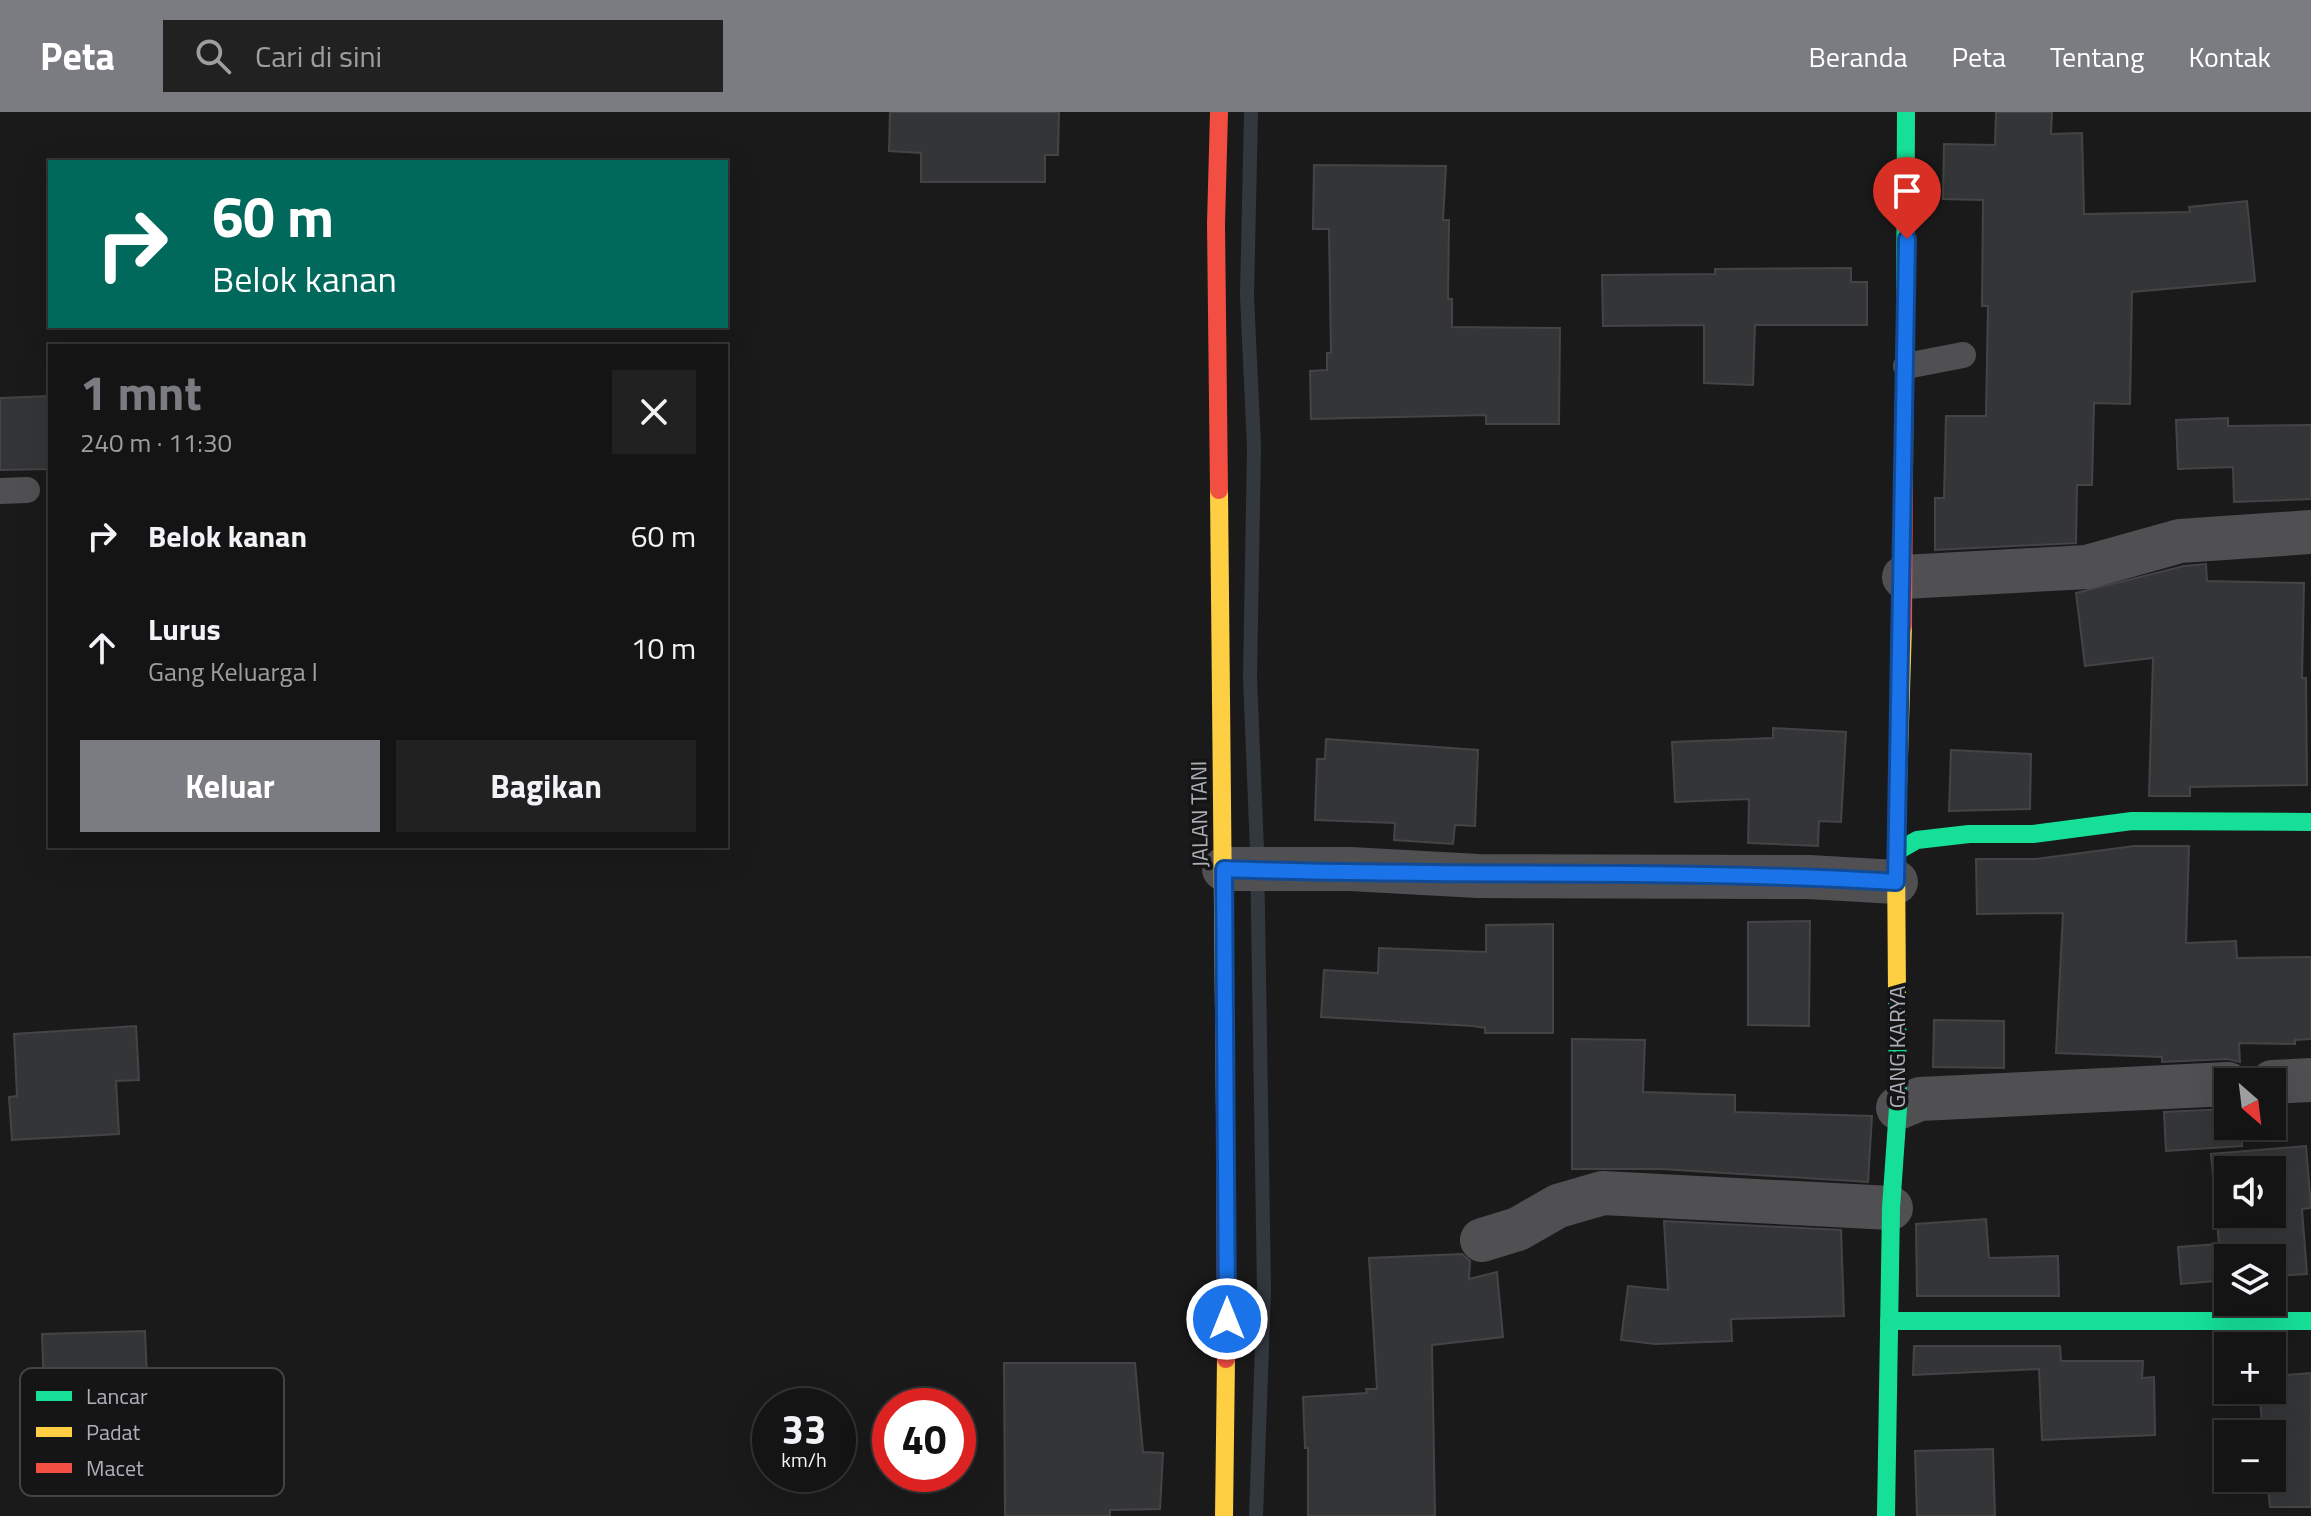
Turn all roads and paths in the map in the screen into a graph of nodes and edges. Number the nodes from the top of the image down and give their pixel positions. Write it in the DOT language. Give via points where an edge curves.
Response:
graph roads {
  1 [pos="1219,112"];
  2 [pos="1906,112"];
  3 [pos="1963,355"];
  4 [pos="1906,366"];
  5 [pos="27,490"];
  6 [pos="0,491"];
  7 [pos="2311,532"];
  8 [pos="1904,577"];
  9 [pos="2311,822"];
  10 [pos="1896,867"];
  11 [pos="1233,868"];
  12 [pos="2311,1080"];
  13 [pos="2286,1081"];
  14 [pos="2214,1085"];
  15 [pos="1898,1108"];
  16 [pos="1891,1208"];
  17 [pos="1482,1240"];
  18 [pos="1889,1321"];
  19 [pos="2311,1321"];
  20 [pos="1224,1516"];
  21 [pos="1886,1516"];
  1 -- 11 [label="street, JALAN TANI" via="1216,224"];
  2 -- 4 [label="street, GANG KARYA"];
  3 -- 4 [label="lane"];
  4 -- 8 [label="street, GANG KARYA"];
  5 -- 6 [label="lane"];
  7 -- 8 [label="street" via="2180,541 2087,567 2044,572"];
  8 -- 10 [label="street, GANG KARYA"];
  9 -- 10 [label="street" via="2132,821 2033,834 1969,834 1917,840"];
  10 -- 11 [label="street" via="1809,877 1478,876"];
  10 -- 15 [label="street, GANG KARYA"];
  11 -- 20 [label="street, JALAN TANI"];
  12 -- 13 [label="street"];
  14 -- 15 [label="street" via="1920,1099"];
  15 -- 16 [label="street, GANG KARYA"];
  16 -- 17 [label="street" via="1603,1193 1558,1206 1518,1229"];
  16 -- 18 [label="street, GANG KARYA"];
  18 -- 19 [label="street"];
  18 -- 21 [label="street, GANG KARYA"];
}
